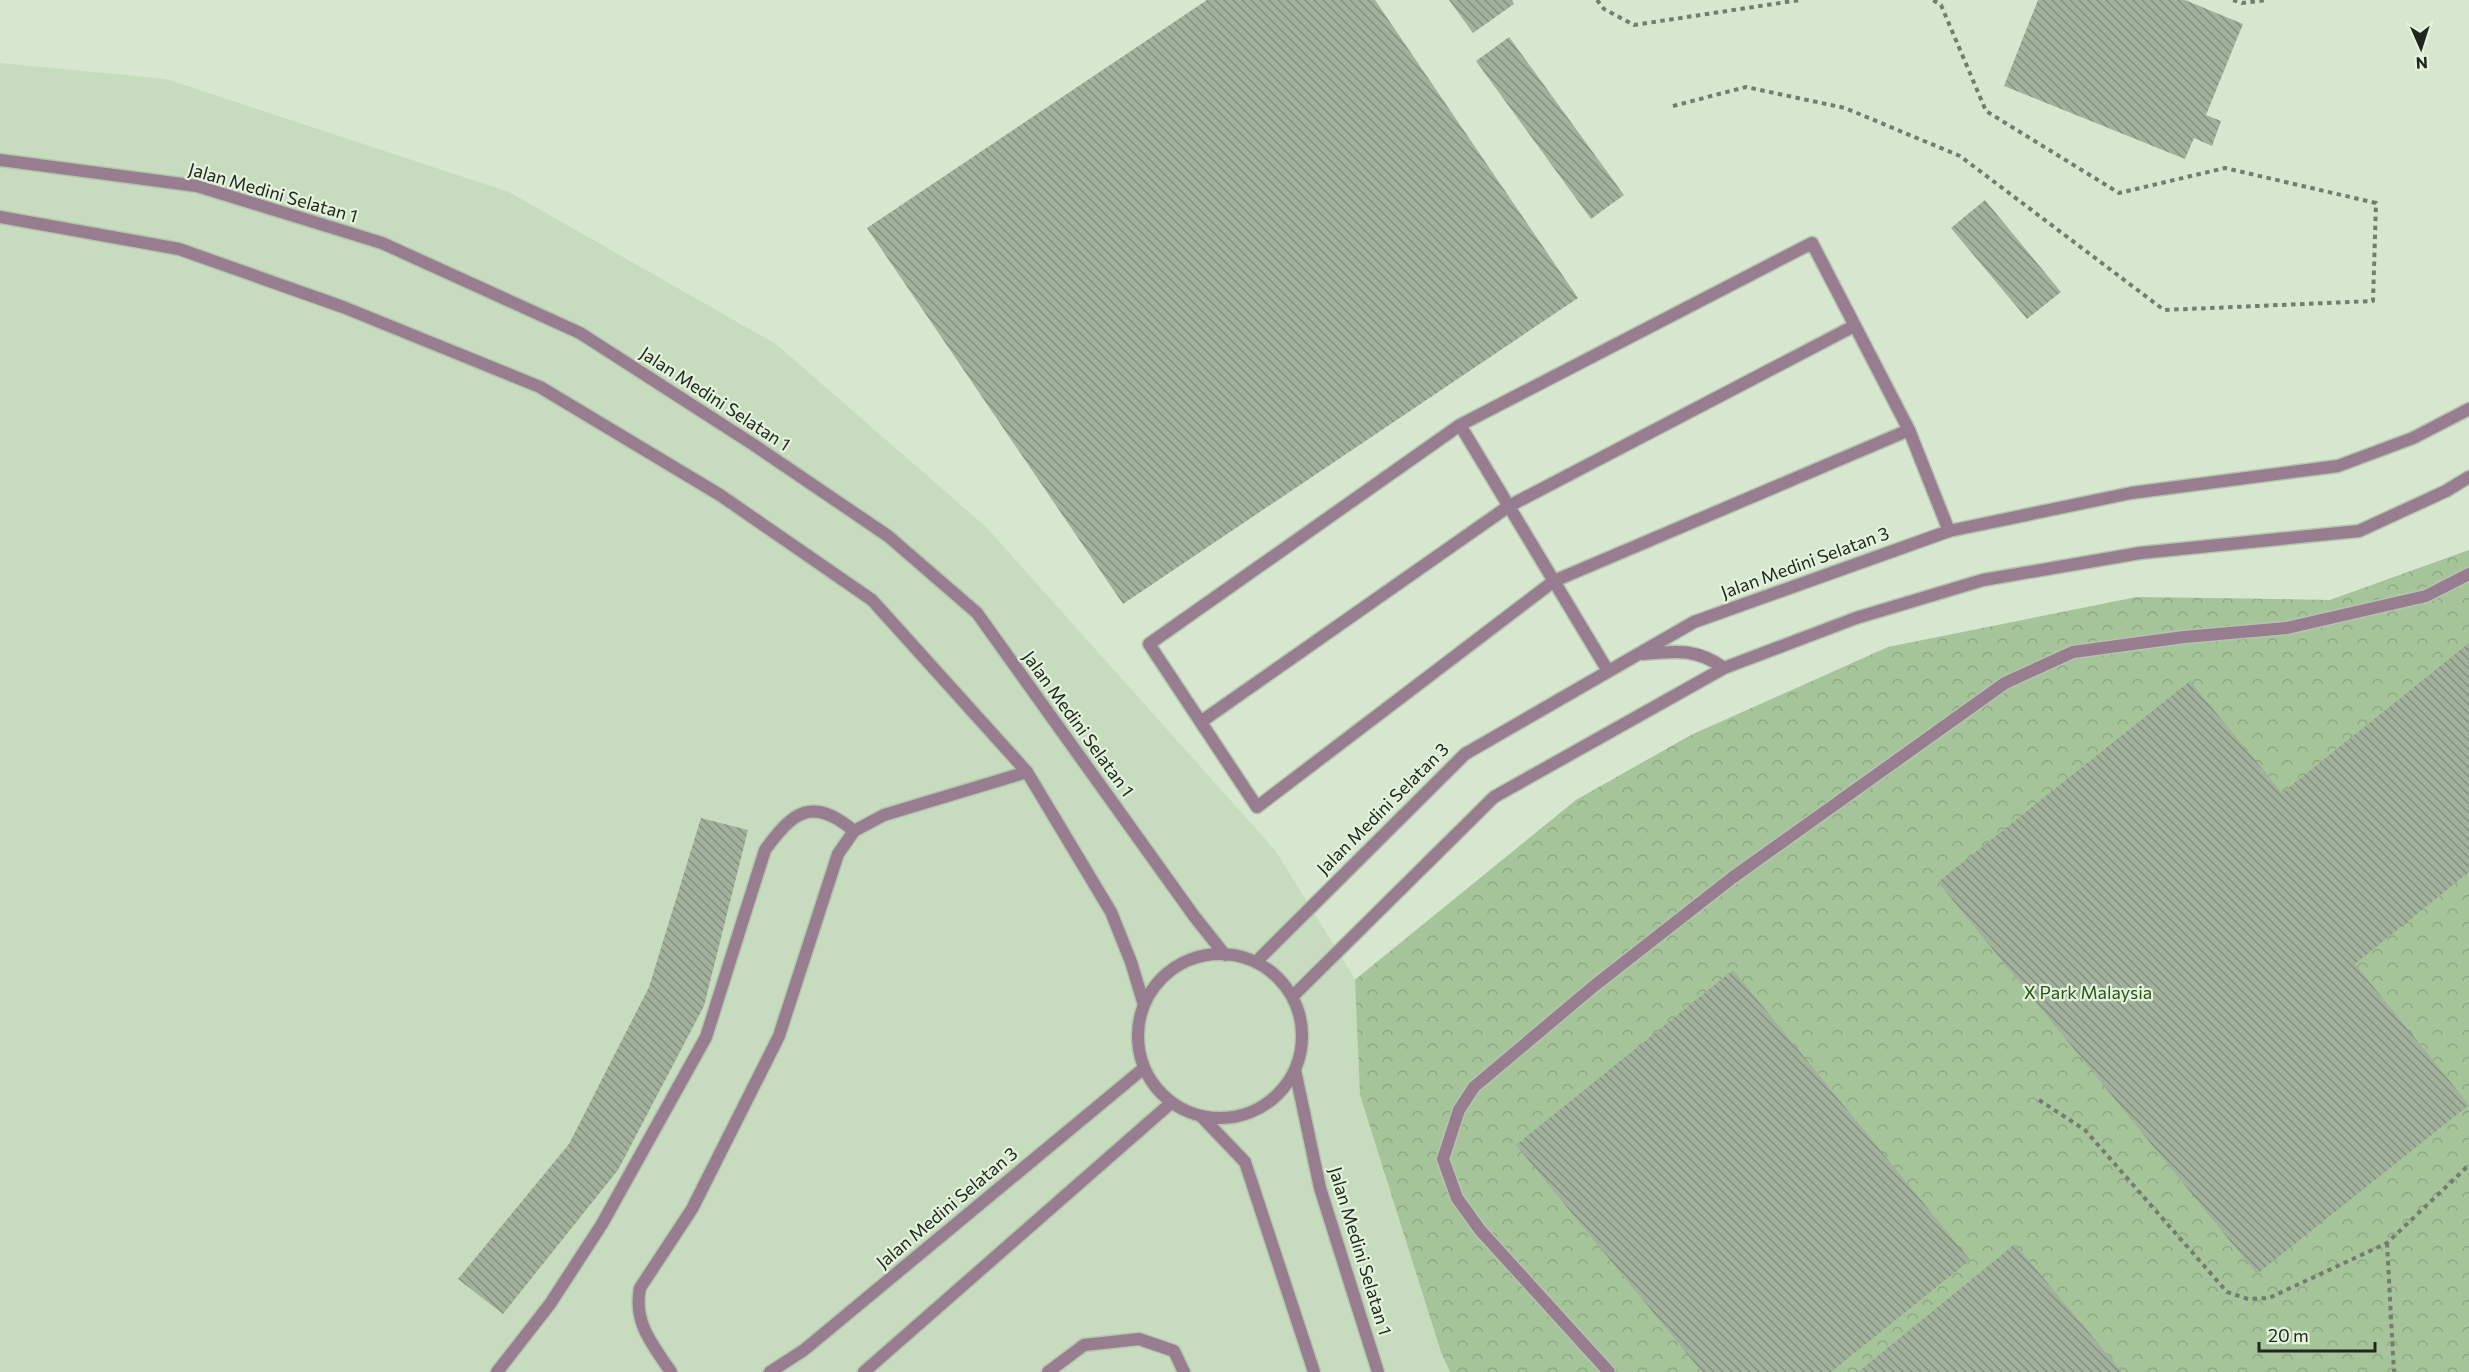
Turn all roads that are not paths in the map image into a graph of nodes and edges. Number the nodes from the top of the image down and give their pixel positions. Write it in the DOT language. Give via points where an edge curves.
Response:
graph roads {
  1 [pos="0,160"];
  2 [pos="0,217"];
  3 [pos="1854,326"];
  4 [pos="2469,409"];
  5 [pos="1460,425"];
  6 [pos="1909,430"];
  7 [pos="2469,477"];
  8 [pos="1509,506"];
  9 [pos="1949,531"];
  10 [pos="2469,574"];
  11 [pos="1554,581"];
  12 [pos="1638,654"];
  13 [pos="1724,668"];
  14 [pos="1608,671"];
  15 [pos="1202,721"];
  16 [pos="1027,771"];
  17 [pos="854,831"];
  18 [pos="1225,954"];
  19 [pos="1256,962"];
  20 [pos="1293,996"];
  21 [pos="1144,1005"];
  22 [pos="1144,1068"];
  23 [pos="1295,1070"];
  24 [pos="1171,1103"];
  25 [pos="1201,1116"];
  26 [pos="497,1372"];
  27 [pos="671,1372"];
  28 [pos="770,1372"];
  29 [pos="864,1372"];
  30 [pos="1048,1372"];
  31 [pos="1184,1372"];
  32 [pos="1314,1372"];
  33 [pos="1378,1372"];
  34 [pos="1609,1372"];
  1 -- 18 [label="street, Jalan Medini Selatan 1" via="197,186 382,243 580,333 754,445 888,536 976,613"];
  2 -- 16 [label="street" via="179,249 343,307 540,387 720,495 872,600"];
  3 -- 5 [label="street" via="1812,243"];
  3 -- 6 [label="street"];
  3 -- 8 [label="street"];
  4 -- 9 [label="street, Jalan Medini Selatan 3" via="2413,438 2338,466 2131,493"];
  5 -- 8 [label="street"];
  5 -- 15 [label="street" via="1149,644"];
  6 -- 9 [label="street"];
  6 -- 11 [label="street"];
  7 -- 13 [label="street" via="2359,531 2140,553 1983,580 1856,618"];
  8 -- 11 [label="street"];
  8 -- 15 [label="street"];
  9 -- 12 [label="street, Jalan Medini Selatan 3" via="1694,622"];
  10 -- 34 [label="street" via="2426,596 2287,628 2073,652 2005,683 1732,878 1474,1087 1456,1118 1443,1159 1457,1198 1480,1230"];
  11 -- 14 [label="street"];
  11 -- 15 [label="street" via="1257,807"];
  12 -- 13 [label="street" via="1683,651 1708,656"];
  12 -- 14 [label="street, Jalan Medini Selatan 3"];
  13 -- 20 [label="street" via="1494,797"];
  14 -- 19 [label="street, Jalan Medini Selatan 3" via="1465,754"];
  16 -- 17 [label="street" via="884,815"];
  16 -- 21 [label="street" via="1111,912"];
  17 -- 26 [label="street" via="835,817 803,811 784,823 765,850 706,1037 602,1224 550,1304"];
  17 -- 27 [label="street" via="838,854 779,1036 692,1209 640,1288 638,1317"];
  18 -- 19 [label="street"];
  18 -- 21 [label="street" via="1200,957 1176,967 1161,979"];
  19 -- 20 [label="street" via="1277,976"];
  20 -- 23 [label="street" via="1303,1031 1303,1049"];
  21 -- 22 [label="street" via="1138,1037"];
  22 -- 24 [label="street"];
  22 -- 28 [label="street, Jalan Medini Selatan 3" via="804,1350"];
  23 -- 25 [label="street" via="1276,1097 1250,1113 1226,1118"];
  23 -- 33 [label="street, Jalan Medini Selatan 1" via="1320,1188"];
  24 -- 25 [label="street"];
  24 -- 29 [label="street"];
  25 -- 32 [label="street" via="1245,1162"];
  30 -- 31 [label="street" via="1084,1346 1138,1339 1174,1351"];
}
